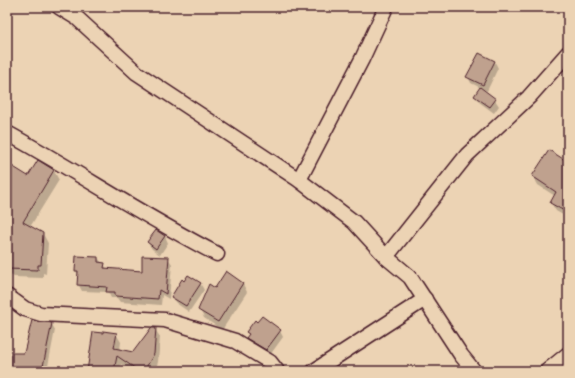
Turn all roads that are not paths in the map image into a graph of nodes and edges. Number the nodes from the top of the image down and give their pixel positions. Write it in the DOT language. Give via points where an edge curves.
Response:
graph roads {
  1 [pos="59,7"];
  2 [pos="386,7"];
  3 [pos="568,53"];
  4 [pos="7,133"];
  5 [pos="298,180"];
  6 [pos="217,254"];
  7 [pos="386,257"];
  8 [pos="7,296"];
  9 [pos="425,299"];
  10 [pos="568,354"];
  11 [pos="278,371"];
  12 [pos="314,371"];
  13 [pos="474,371"];
  14 [pos="547,371"];
  1 -- 5 [label="street" via="77,18 137,73"];
  2 -- 5 [label="street" via="362,59"];
  3 -- 7 [label="street" via="528,97 467,155"];
  4 -- 6 [label="street"];
  5 -- 7 [label="street" via="354,222"];
  7 -- 9 [label="street" via="410,277"];
  8 -- 11 [label="street" via="25,309 41,314 165,320 235,341 270,362"];
  9 -- 12 [label="street"];
  9 -- 13 [label="street"];
  10 -- 14 [label="street"];
}
